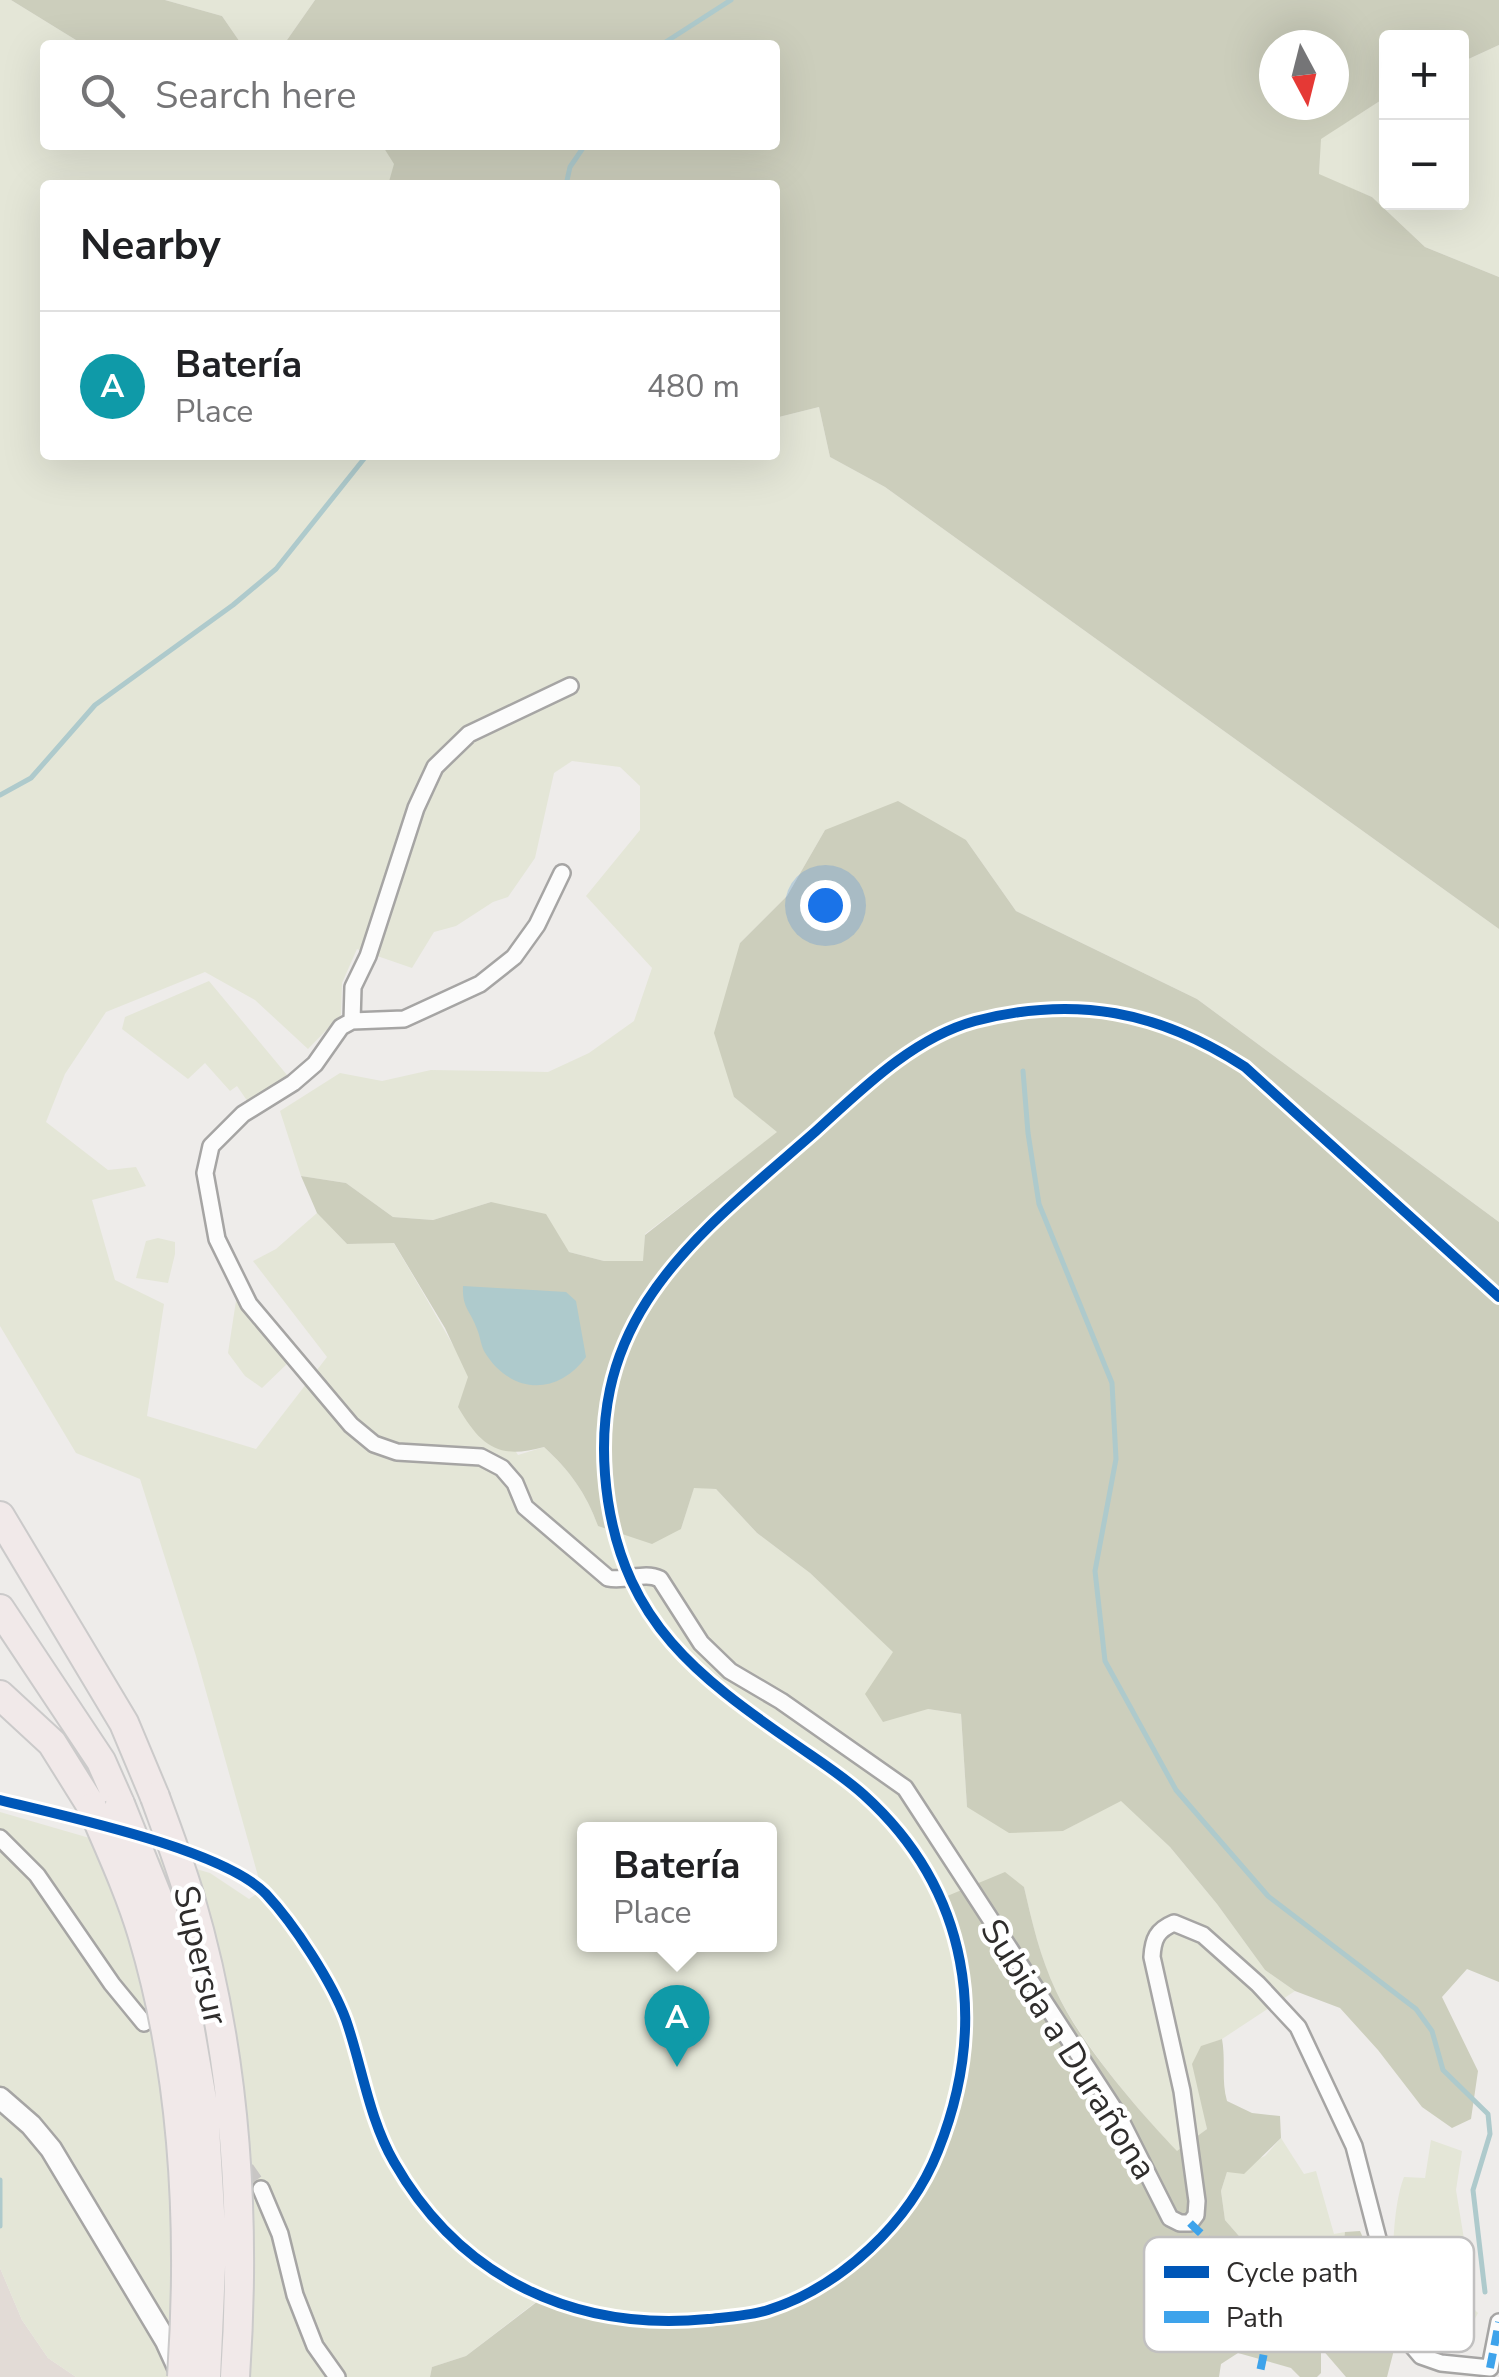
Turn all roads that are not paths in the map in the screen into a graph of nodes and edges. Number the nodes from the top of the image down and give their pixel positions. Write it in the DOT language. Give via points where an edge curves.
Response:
graph roads {
  1 [pos="570,686"];
  2 [pos="562,874"];
  3 [pos="352,1021"];
  4 [pos="0,1516"];
  5 [pos="0,1609"];
  6 [pos="0,1694"];
  7 [pos="781,1701"];
  8 [pos="771,1718"];
  9 [pos="106,1806"];
  10 [pos="0,1838"];
  11 [pos="144,2023"];
  12 [pos="0,2098"];
  13 [pos="262,2189"];
  14 [pos="1377,2237"];
  15 [pos="1499,2322"];
  16 [pos="1417,2352"];
  17 [pos="1492,2373"];
  18 [pos="182,2377"];
  19 [pos="206,2377"];
  20 [pos="236,2377"];
  21 [pos="337,2377"];
  1 -- 3 [label="street" via="470,734 435,766 353,987"];
  2 -- 3 [label="street" via="514,957 480,984 404,1019"];
  3 -- 7 [label="street, Subida a Durañona" via="315,1064 243,1114 212,1146 205,1173 218,1239 249,1304 374,1444 397,1452 482,1457 502,1468 525,1507 608,1578 660,1579 702,1643 730,1671"];
  4 -- 20 [label="highway, Supersur, bridge" via="124,1723 191,1899 232,2106 240,2235"];
  5 -- 9 [label="highway, Supersur" via="101,1761"];
  6 -- 9 [label="highway"];
  7 -- 8 [label="street"];
  7 -- 14 [label="street, Subida a Durañona" via="905,1788 1118,2114 1170,2218 1190,2223 1197,2202 1182,2091 1152,1957 1153,1940 1174,1923 1204,1935 1298,2027 1354,2146"];
  9 -- 18 [label="highway, bridge" via="144,1936 178,2116 186,2258"];
  9 -- 19 [label="highway, Supersur, bridge" via="160,1906 187,2013 204,2111 212,2245"];
  10 -- 11 [label="street" via="37,1875"];
  12 -- 18 [label="street" via="52,2148"];
  13 -- 21 [label="street" via="315,2346"];
  15 -- 17 [label="street"];
  16 -- 17 [label="street, Subida a Durañona"];
}
